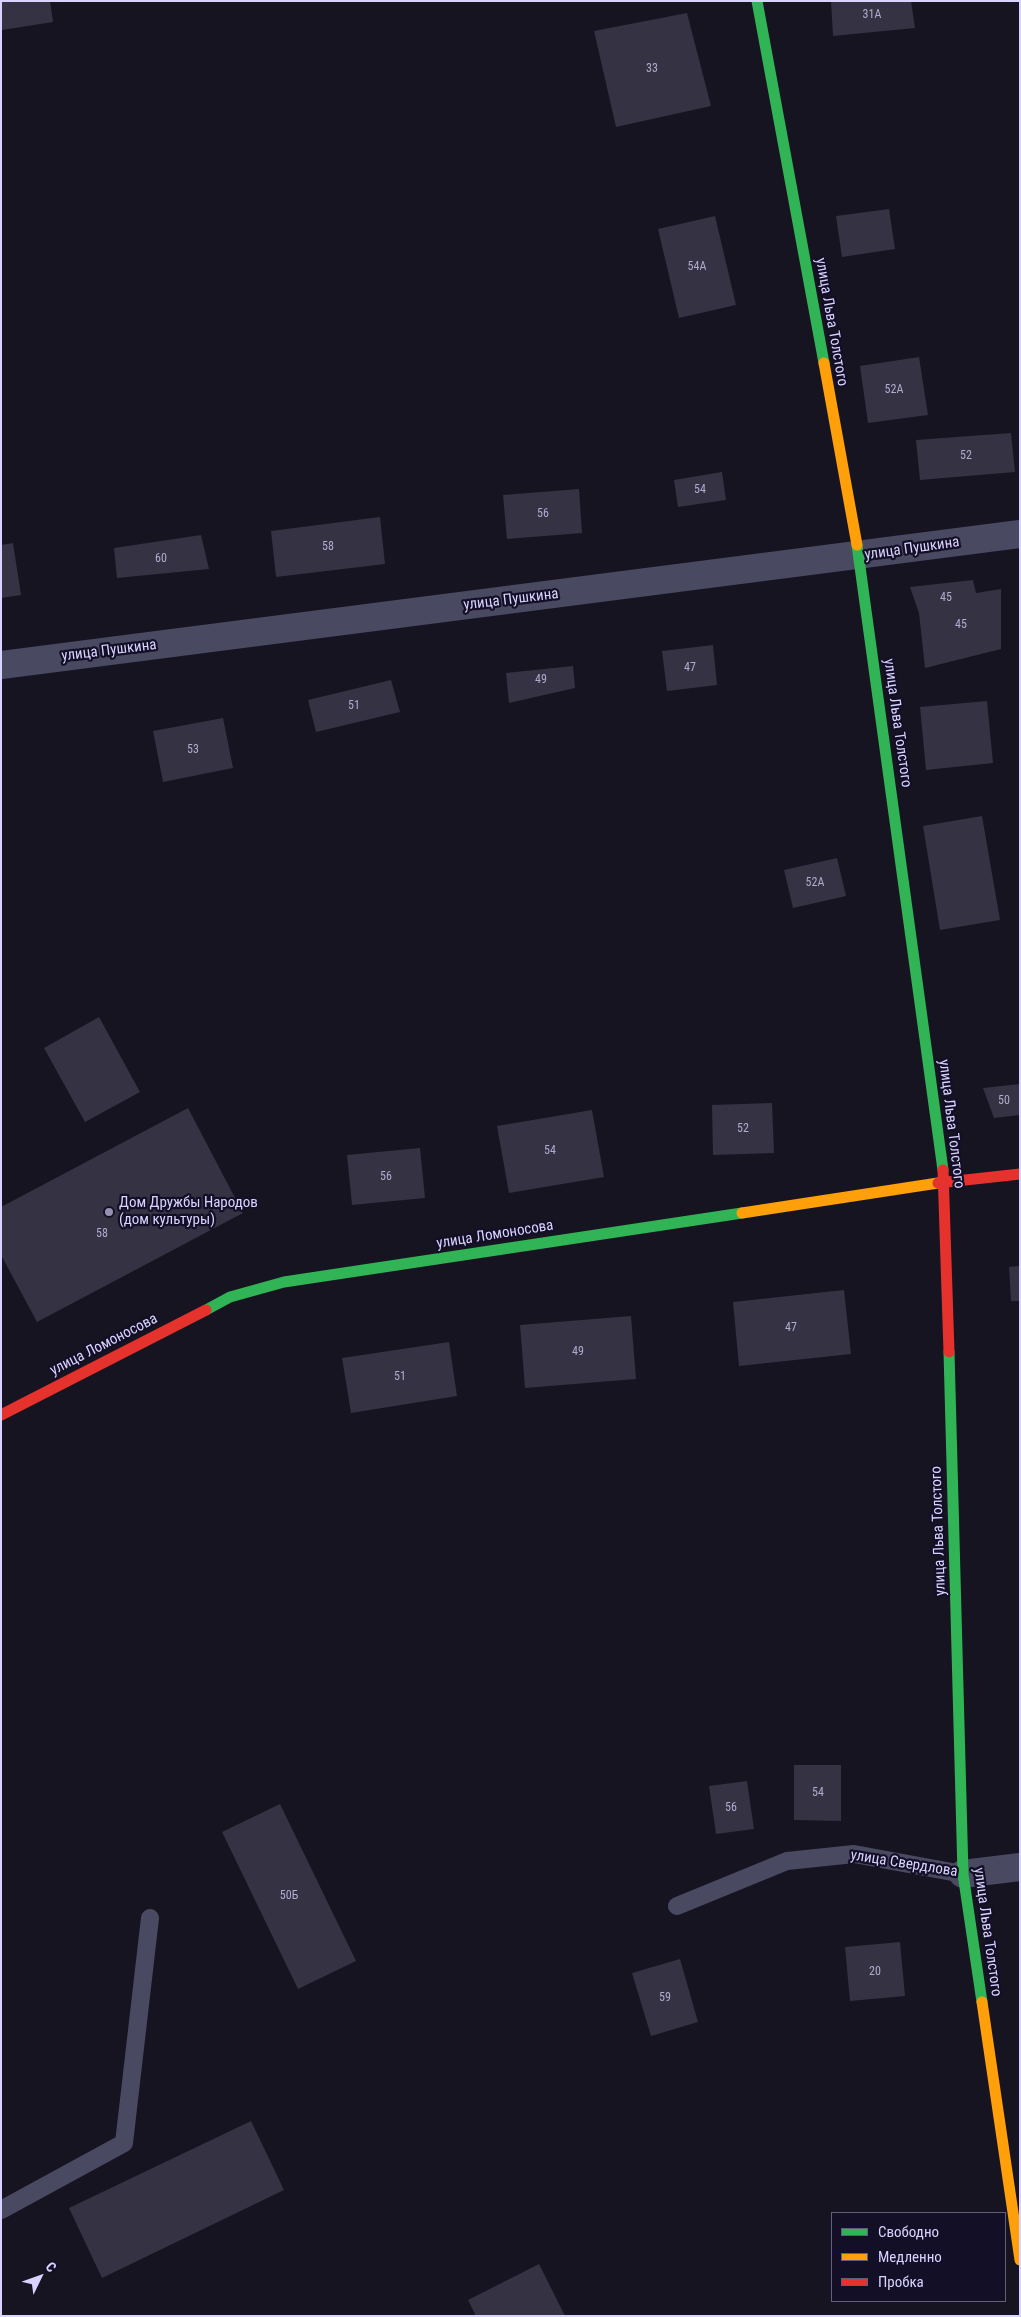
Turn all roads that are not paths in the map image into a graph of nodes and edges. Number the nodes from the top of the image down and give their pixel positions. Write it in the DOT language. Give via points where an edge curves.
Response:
graph roads {
  1 [pos="757,1"];
  2 [pos="1020,534"];
  3 [pos="859,556"];
  4 [pos="1,665"];
  5 [pos="1020,1174"];
  6 [pos="945,1182"];
  7 [pos="1,1415"];
  8 [pos="1020,1867"];
  9 [pos="963,1874"];
  10 [pos="677,1906"];
  11 [pos="150,1918"];
  12 [pos="1,2210"];
  13 [pos="1020,2260"];
  1 -- 3 [label="street, улица Льва Толстого"];
  2 -- 3 [label="street, улица Пушкина"];
  3 -- 4 [label="street, улица Пушкина"];
  3 -- 6 [label="street, улица Льва Толстого"];
  5 -- 6 [label="street, улица Ломоносова"];
  6 -- 7 [label="street, улица Ломоносова" via="284,1282 230,1297"];
  6 -- 9 [label="street, улица Льва Толстого"];
  8 -- 9 [label="street, улица Свердлова"];
  9 -- 10 [label="lane, улица Свердлова" via="854,1854 787,1861"];
  9 -- 13 [label="street, улица Льва Толстого"];
  11 -- 12 [label="lane" via="124,2143"];
}
